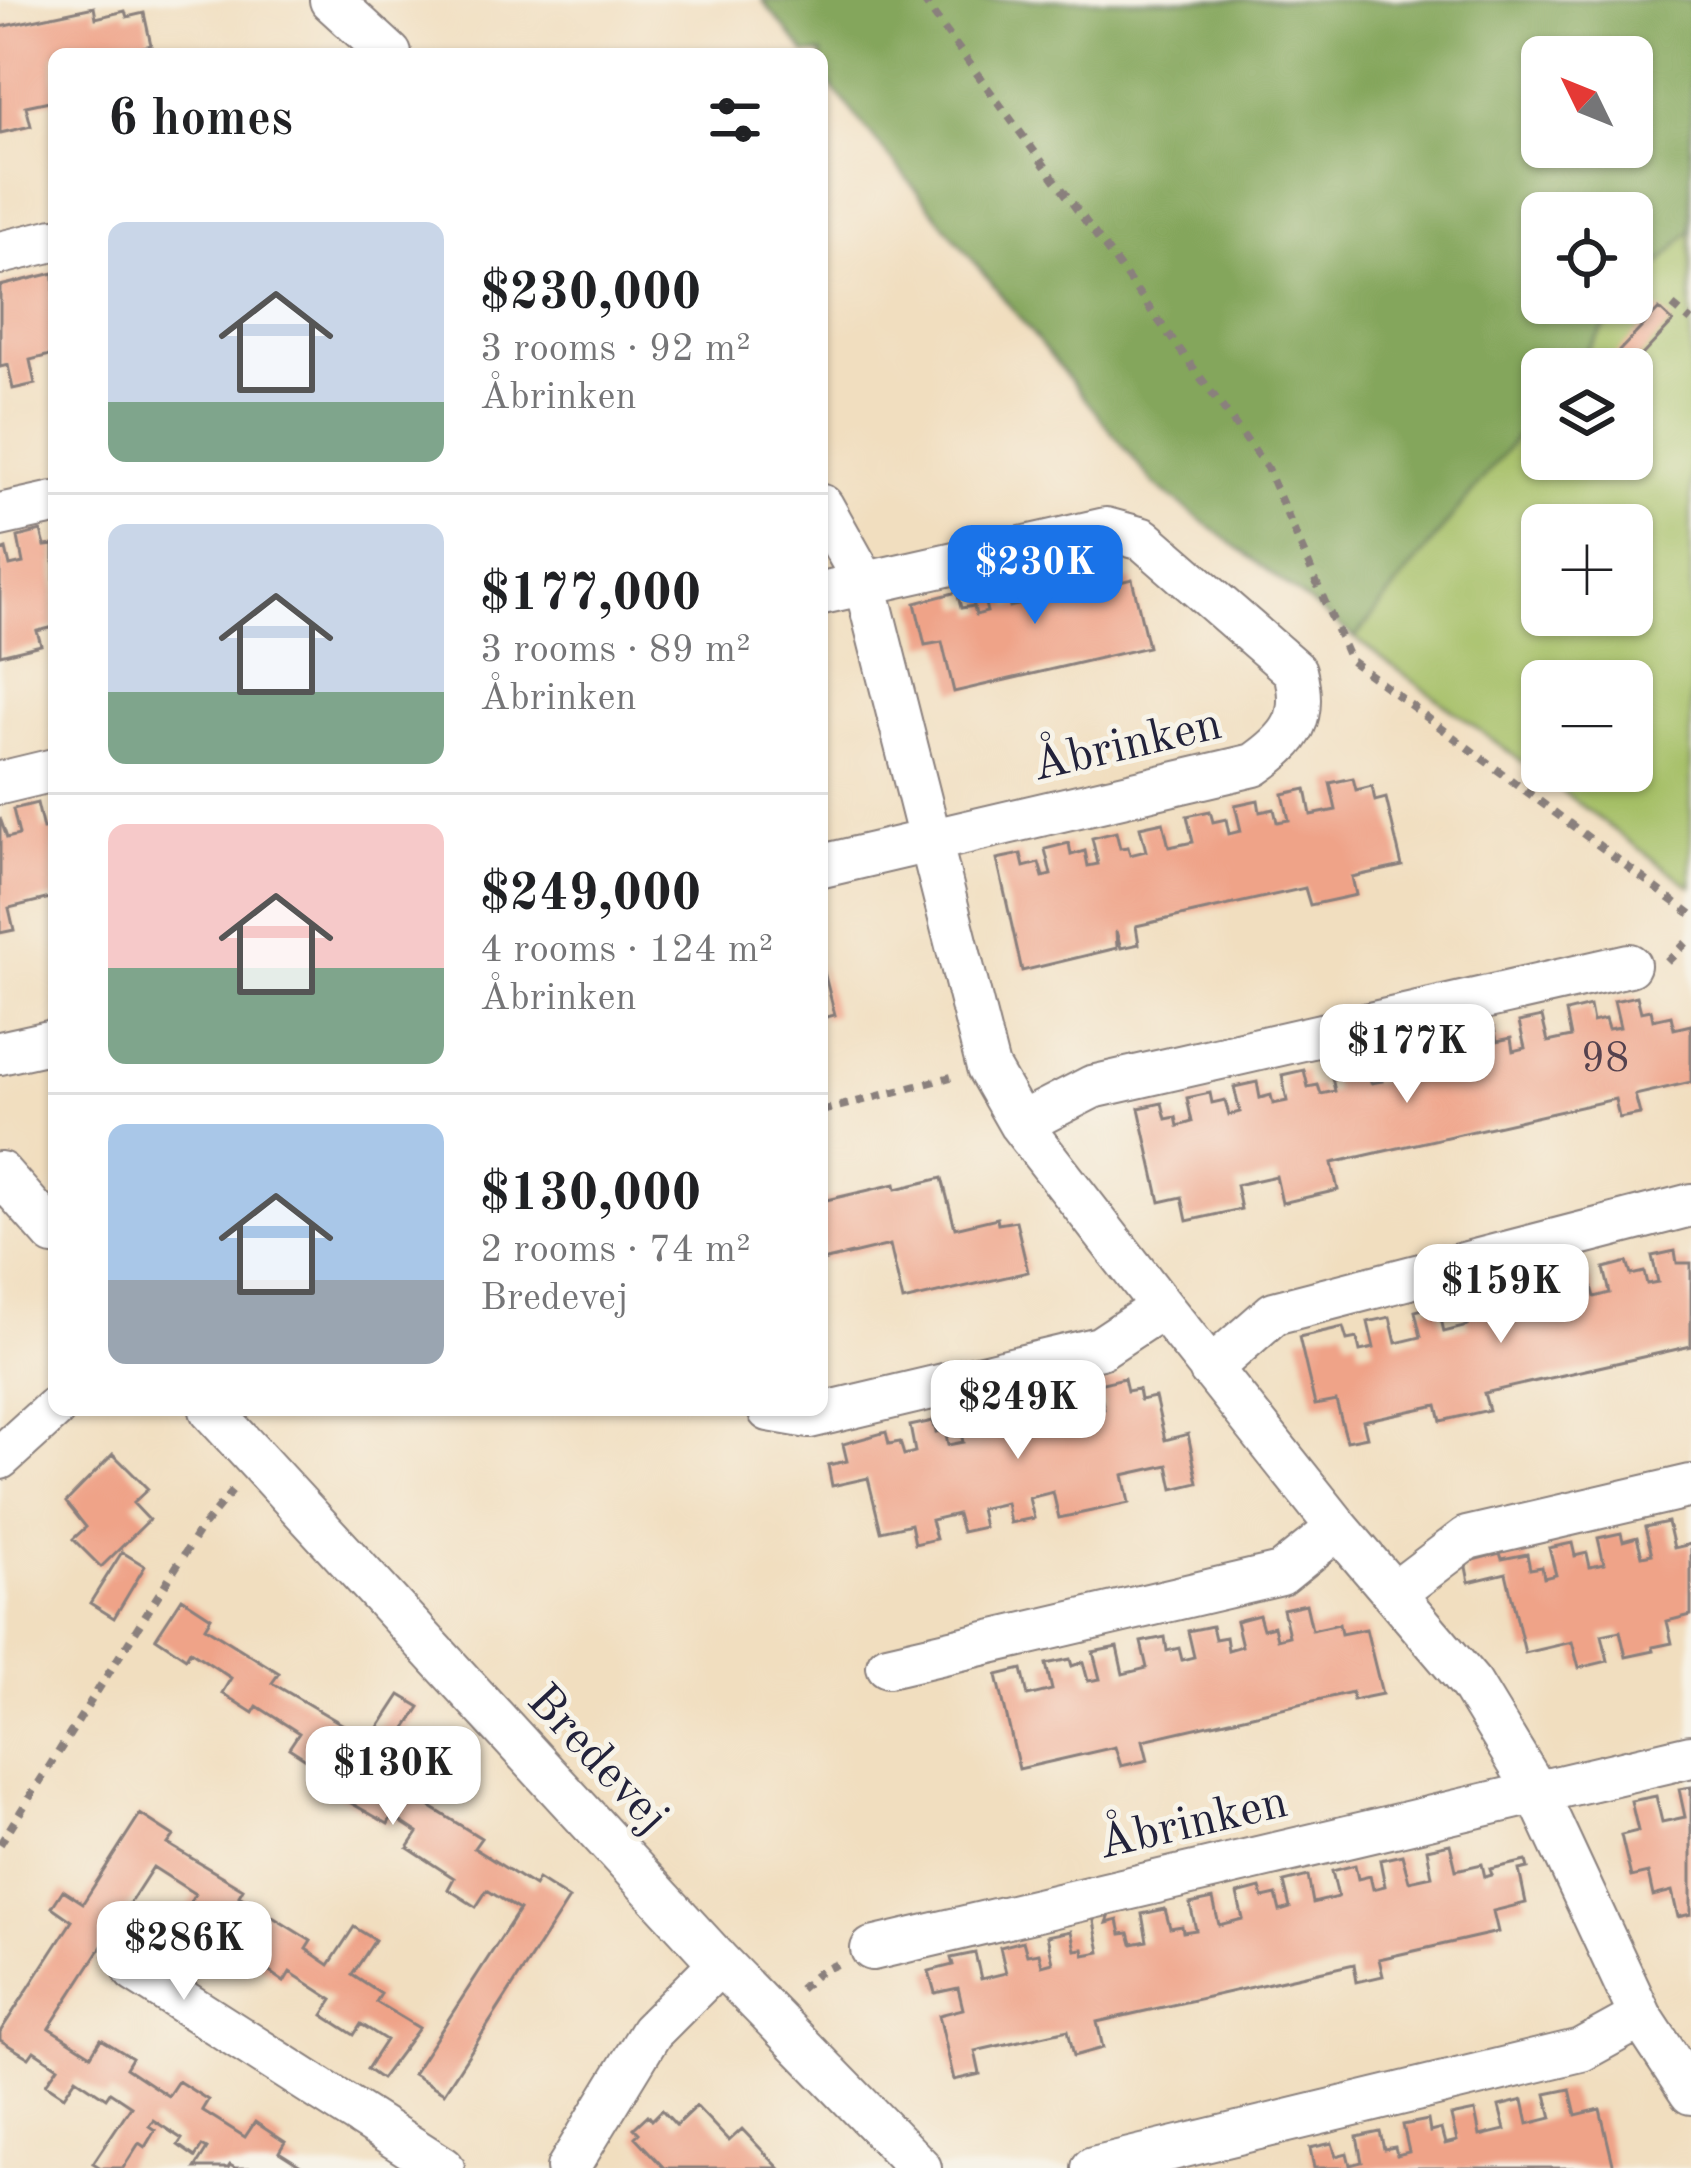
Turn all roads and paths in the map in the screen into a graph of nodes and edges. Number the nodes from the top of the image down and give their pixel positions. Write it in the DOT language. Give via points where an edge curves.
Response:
graph roads {
  1 [pos="331,0"];
  2 [pos="923,0"];
  3 [pos="383,48"];
  4 [pos="48,241"];
  5 [pos="0,253"];
  6 [pos="1673,306"];
  7 [pos="1691,321"];
  8 [pos="48,504"];
  9 [pos="0,515"];
  10 [pos="828,517"];
  11 [pos="865,583"];
  12 [pos="828,592"];
  13 [pos="48,771"];
  14 [pos="0,783"];
  15 [pos="928,842"];
  16 [pos="828,865"];
  17 [pos="1691,914"];
  18 [pos="1629,965"];
  19 [pos="48,1042"];
  20 [pos="0,1054"];
  21 [pos="988,1068"];
  22 [pos="828,1109"];
  23 [pos="1020,1124"];
  24 [pos="0,1173"];
  25 [pos="1691,1205"];
  26 [pos="48,1227"];
  27 [pos="1162,1307"];
  28 [pos="1210,1369"];
  29 [pos="828,1412"];
  30 [pos="48,1414"];
  31 [pos="217,1416"];
  32 [pos="0,1458"];
  33 [pos="256,1460"];
  34 [pos="1691,1486"];
  35 [pos="1338,1528"];
  36 [pos="1396,1592"];
  37 [pos="888,1666"];
  38 [pos="1691,1756"];
  39 [pos="1536,1791"];
  40 [pos="0,1844"];
  41 [pos="872,1949"];
  42 [pos="720,1963"];
  43 [pos="135,1971"];
  44 [pos="771,2015"];
  45 [pos="1641,2017"];
  46 [pos="1685,2070"];
  47 [pos="442,2168"];
  48 [pos="568,2168"];
  49 [pos="920,2168"];
  50 [pos="1093,2168"];
  1 -- 3 [label="street"];
  2 -- 17 [label="path" via="1267,468 1350,660"];
  4 -- 5 [label="street"];
  6 -- 7 [label="path"];
  8 -- 9 [label="street"];
  10 -- 11 [label="street"];
  11 -- 12 [label="street, Åbrinken"];
  11 -- 15 [label="street"];
  11 -- 15 [label="street, Åbrinken" via="1106,529 1143,539 1295,671 1302,697 1296,726 1254,765"];
  13 -- 14 [label="street"];
  15 -- 16 [label="street, Åbrinken"];
  15 -- 21 [label="street"];
  18 -- 23 [label="street" via="1092,1087"];
  19 -- 20 [label="street"];
  21 -- 22 [label="path"];
  21 -- 23 [label="street"];
  23 -- 27 [label="street"];
  24 -- 26 [label="street"];
  25 -- 28 [label="street" via="1274,1313"];
  27 -- 28 [label="street"];
  27 -- 29 [label="street" via="1100,1348"];
  28 -- 35 [label="street"];
  30 -- 32 [label="street"];
  31 -- 33 [label="street, Bredevej"];
  33 -- 40 [label="path" via="199,1532"];
  33 -- 42 [label="street, Bredevej"];
  34 -- 36 [label="street" via="1467,1538"];
  35 -- 36 [label="street"];
  35 -- 37 [label="street" via="1281,1574"];
  36 -- 39 [label="street" via="1471,1684"];
  38 -- 39 [label="street, Åbrinken"];
  39 -- 41 [label="street, Åbrinken"];
  39 -- 45 [label="street"];
  41 -- 44 [label="path" via="818,1972"];
  42 -- 44 [label="street, Bredevej"];
  42 -- 48 [label="street" via="651,2032"];
  43 -- 47 [label="street"];
  44 -- 49 [label="street, Bredevej"];
  45 -- 46 [label="street"];
  45 -- 50 [label="street" via="1581,2050"];
}
